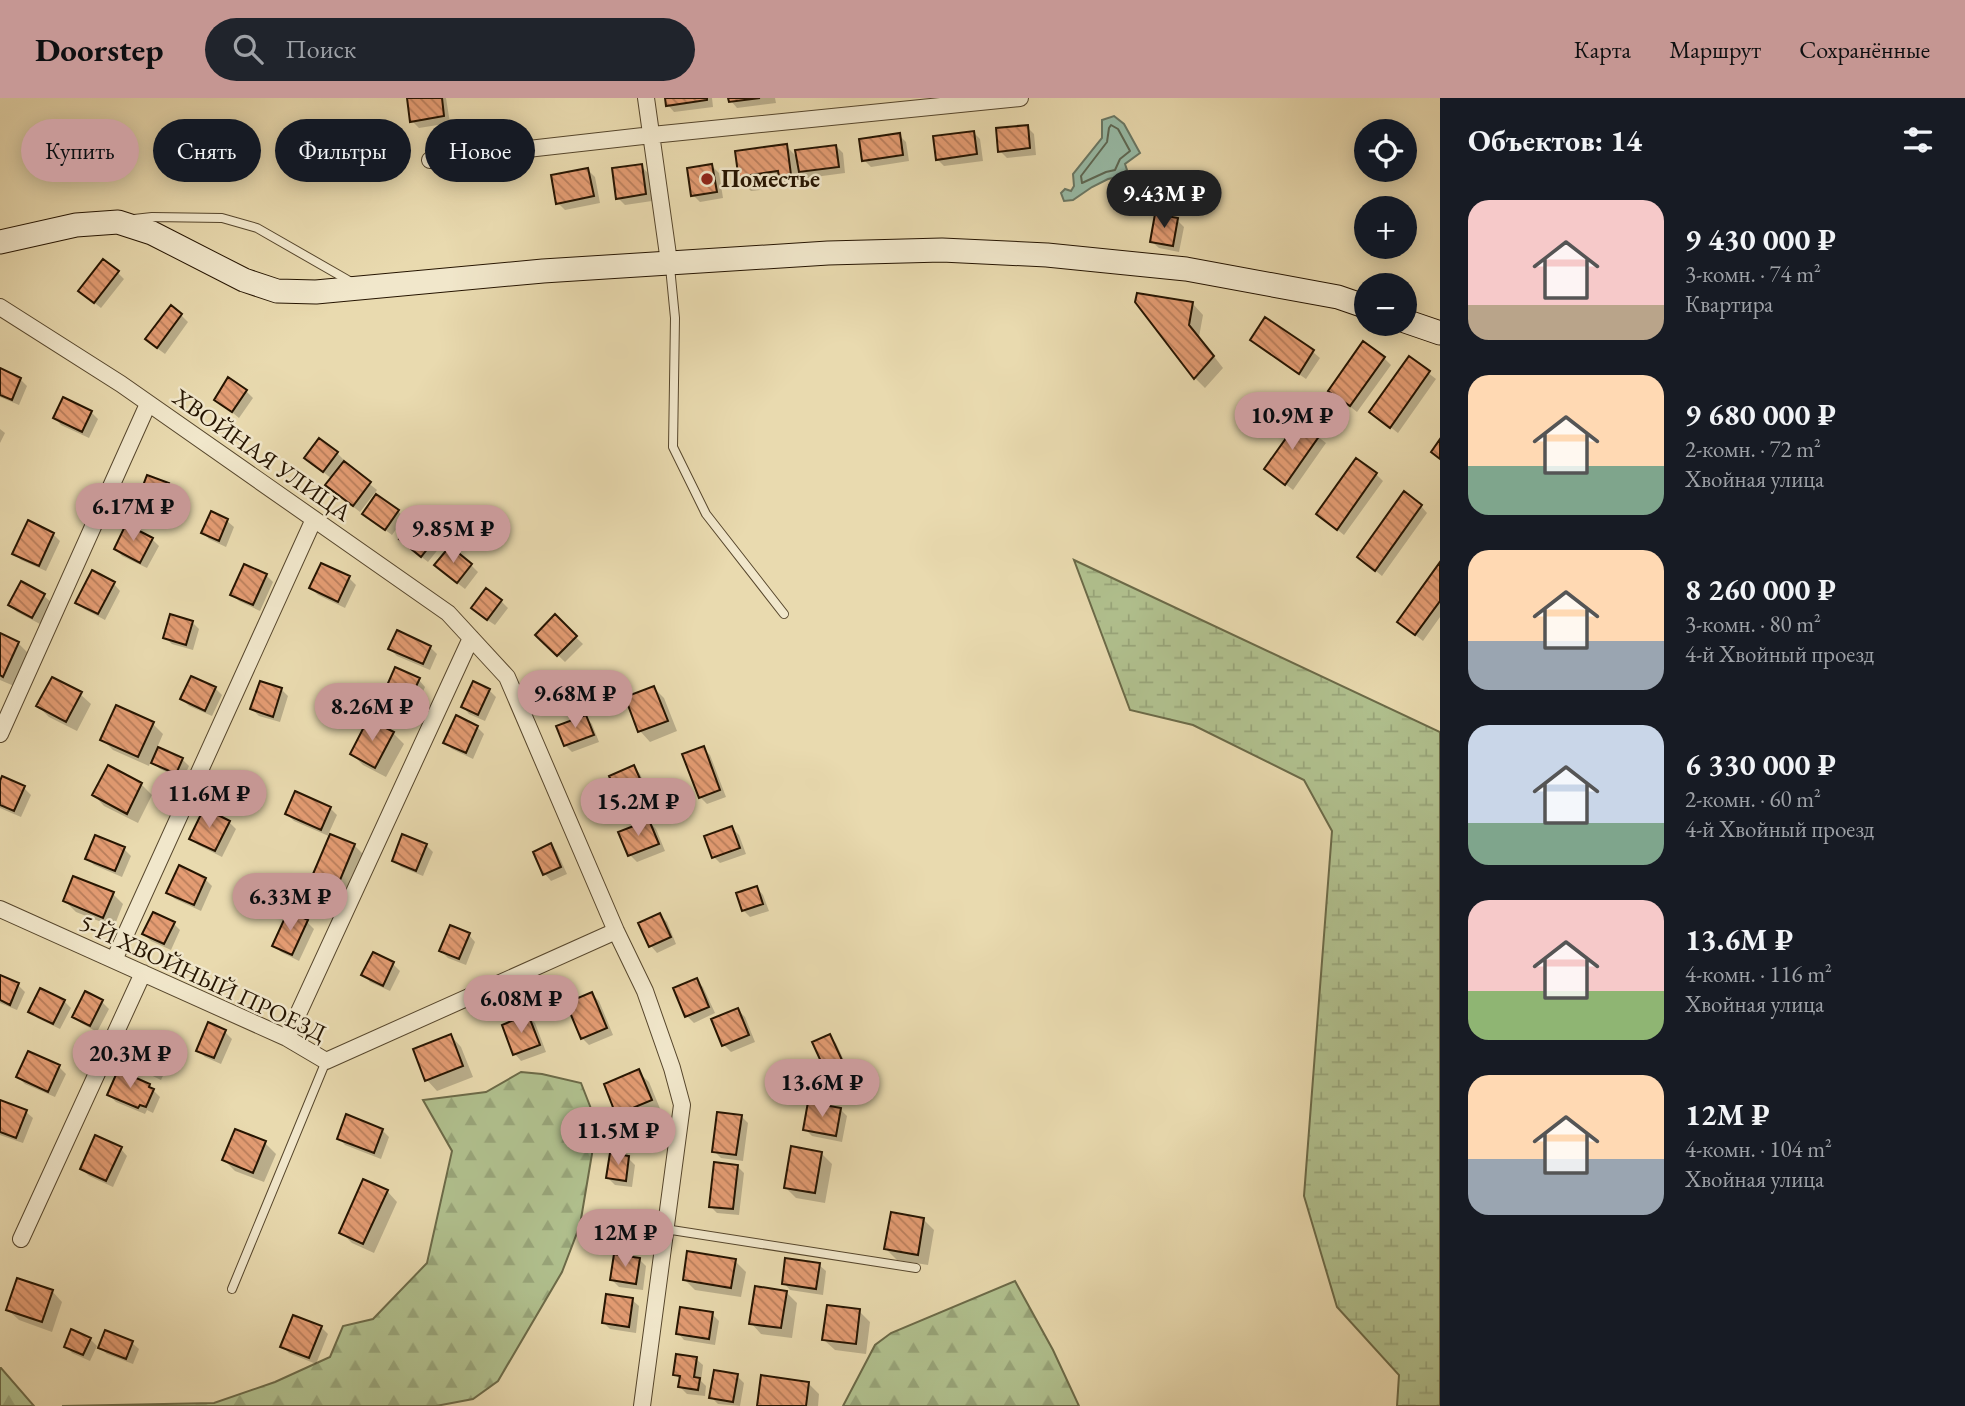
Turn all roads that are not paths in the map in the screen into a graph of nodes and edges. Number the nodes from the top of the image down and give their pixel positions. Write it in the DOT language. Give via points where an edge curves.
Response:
graph roads {
  1 [pos="646,98"];
  2 [pos="1020,98"];
  3 [pos="652,135"];
  4 [pos="535,148"];
  5 [pos="118,222"];
  6 [pos="0,242"];
  7 [pos="669,262"];
  8 [pos="362,288"];
  9 [pos="1354,303"];
  10 [pos="0,307"];
  11 [pos="1417,325"];
  12 [pos="1440,333"];
  13 [pos="148,404"];
  14 [pos="314,519"];
  15 [pos="784,614"];
  16 [pos="471,638"];
  17 [pos="0,734"];
  18 [pos="0,909"];
  19 [pos="616,932"];
  20 [pos="114,960"];
  21 [pos="143,973"];
  22 [pos="288,1038"];
  23 [pos="326,1061"];
  24 [pos="665,1229"];
  25 [pos="21,1239"];
  26 [pos="916,1268"];
  27 [pos="232,1289"];
  28 [pos="642,1406"];
  1 -- 3 [label="street"];
  2 -- 3 [label="street"];
  3 -- 4 [label="street"];
  3 -- 7 [label="street"];
  5 -- 6 [label="street" via="76,225"];
  5 -- 8 [label="street" via="152,233 244,280 277,290"];
  5 -- 8 [label="lane" via="152,216 222,218 257,228"];
  7 -- 8 [label="street"];
  7 -- 9 [label="street" via="942,250 1047,255 1186,269"];
  7 -- 15 [label="lane" via="675,318 673,447 706,514"];
  10 -- 13 [label="street, ХВОЙНАЯ УЛИЦА"];
  11 -- 12 [label="street"];
  13 -- 14 [label="street, ХВОЙНАЯ УЛИЦА"];
  13 -- 17 [label="street"];
  14 -- 16 [label="street, ХВОЙНАЯ УЛИЦА" via="448,613"];
  14 -- 20 [label="street"];
  16 -- 19 [label="street, ХВОЙНАЯ УЛИЦА" via="507,677"];
  16 -- 22 [label="street"];
  18 -- 20 [label="street, 5-Й ХВОЙНЫЙ ПРОЕЗД"];
  19 -- 23 [label="street, 5-Й ХВОЙНЫЙ ПРОЕЗД"];
  19 -- 24 [label="street, ХВОЙНАЯ УЛИЦА" via="645,991 682,1105"];
  20 -- 21 [label="street, 5-Й ХВОЙНЫЙ ПРОЕЗД"];
  21 -- 22 [label="street, 5-Й ХВОЙНЫЙ ПРОЕЗД"];
  21 -- 25 [label="street"];
  22 -- 23 [label="street, 5-Й ХВОЙНЫЙ ПРОЕЗД"];
  23 -- 27 [label="lane"];
  24 -- 26 [label="lane"];
  24 -- 28 [label="street, ХВОЙНАЯ УЛИЦА"];
}
